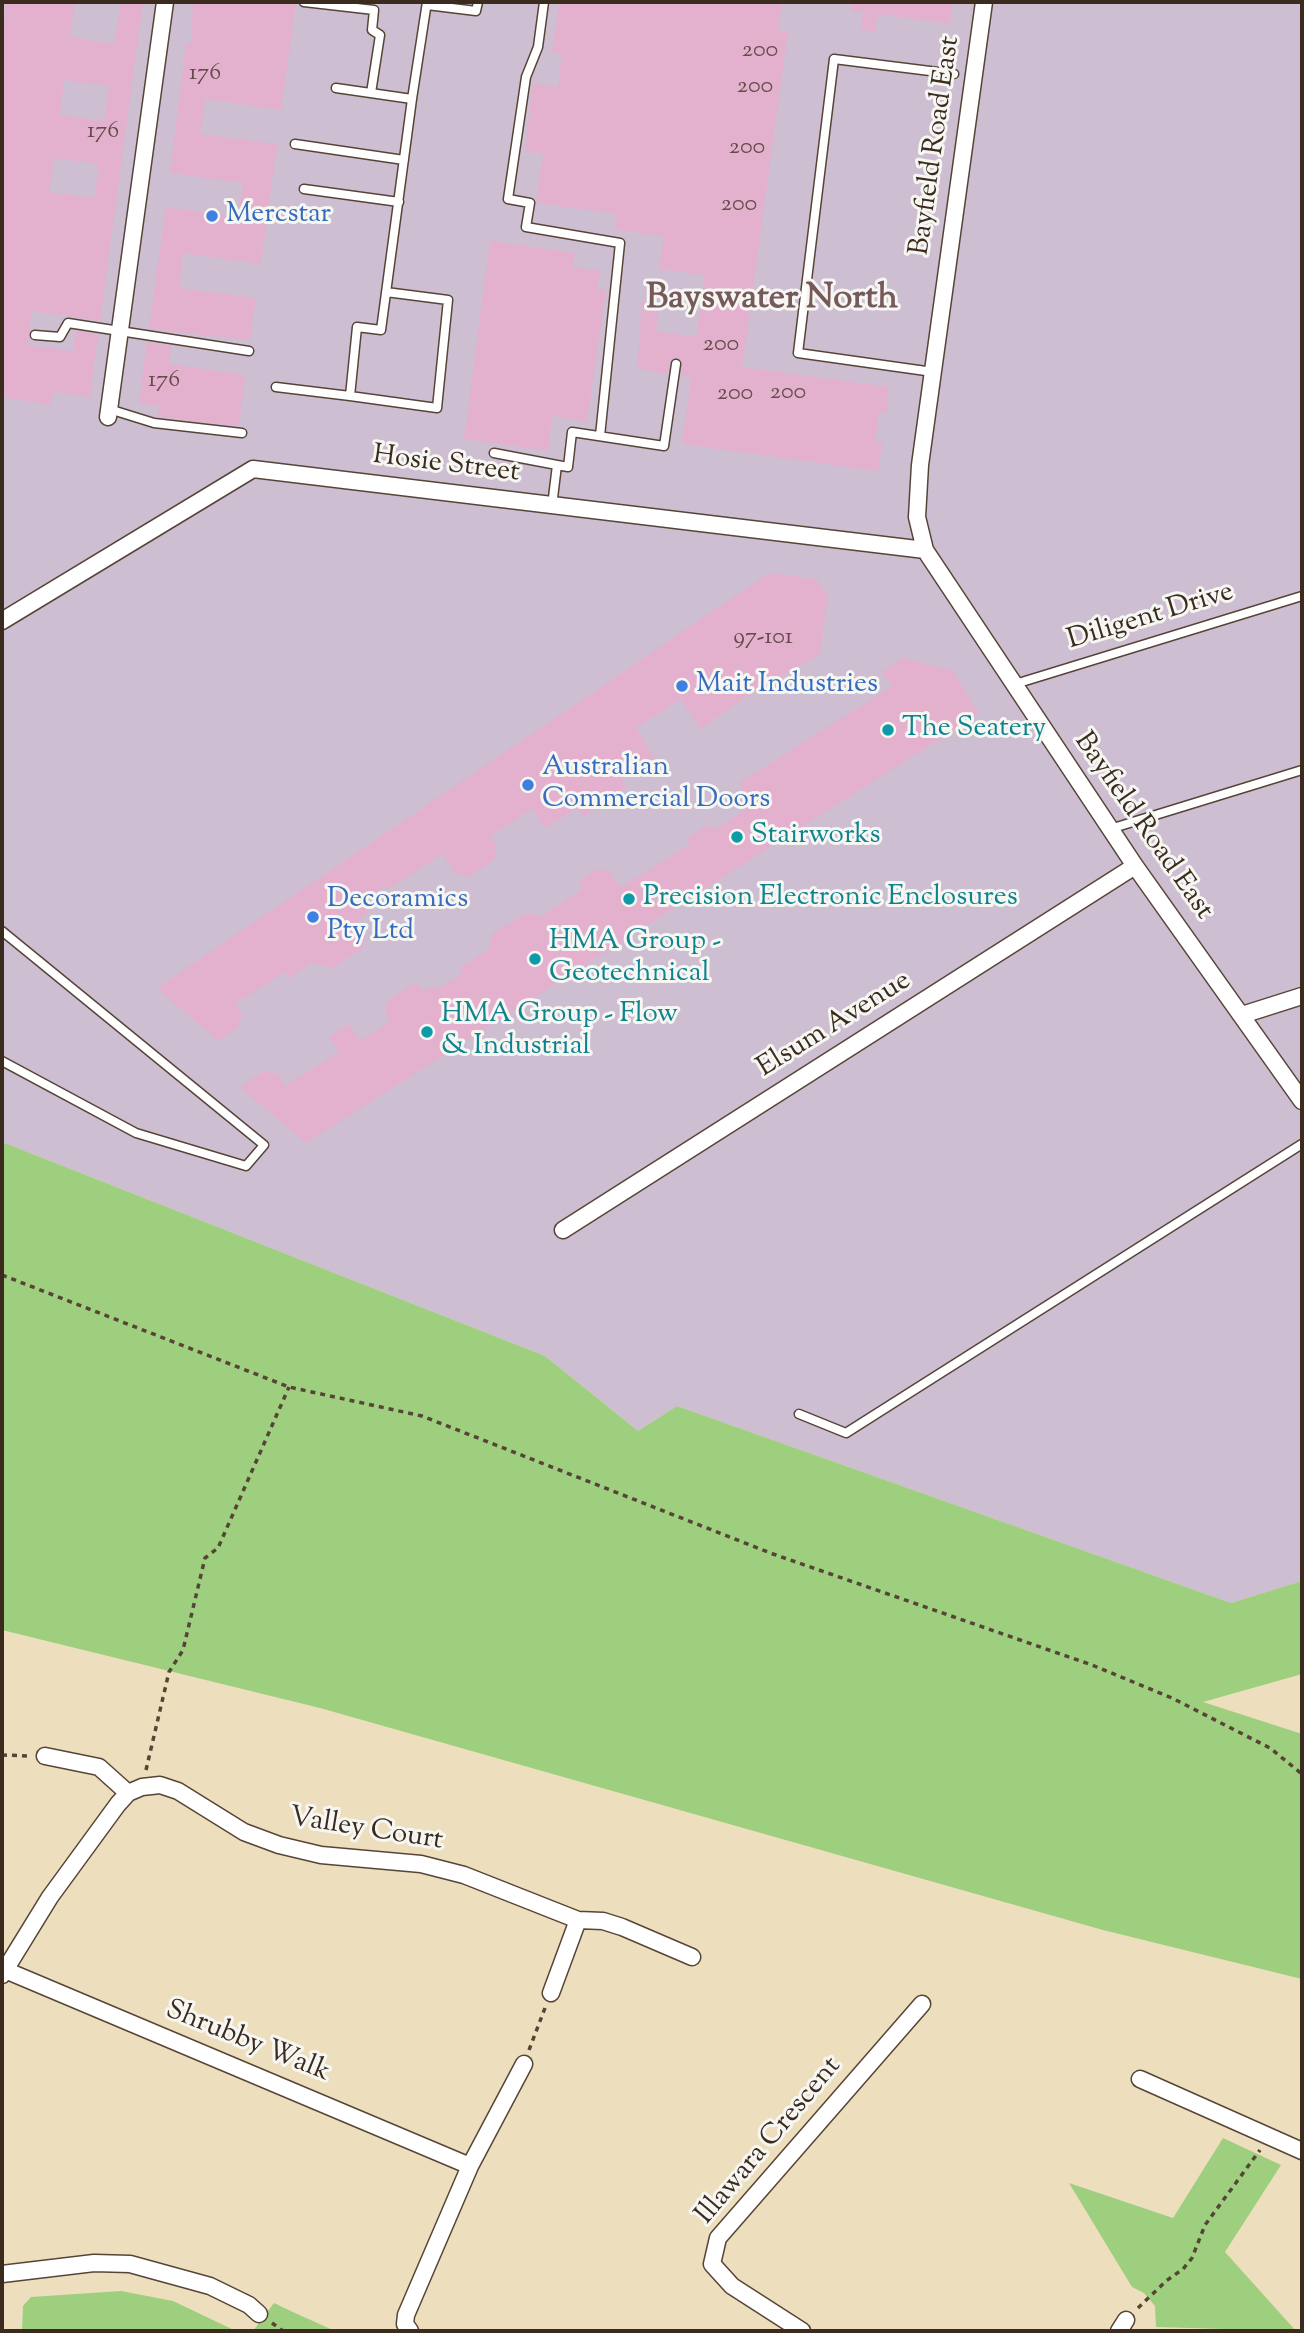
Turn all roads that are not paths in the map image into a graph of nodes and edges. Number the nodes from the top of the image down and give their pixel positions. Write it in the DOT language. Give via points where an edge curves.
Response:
graph roads {
  1 [pos="164,2"];
  2 [pos="304,2"];
  3 [pos="478,2"];
  4 [pos="544,2"];
  5 [pos="984,2"];
  6 [pos="427,3"];
  7 [pos="954,74"];
  8 [pos="336,88"];
  9 [pos="371,93"];
  10 [pos="412,99"];
  11 [pos="295,144"];
  12 [pos="404,160"];
  13 [pos="304,189"];
  14 [pos="398,202"];
  15 [pos="386,292"];
  16 [pos="120,330"];
  17 [pos="34,335"];
  18 [pos="249,351"];
  19 [pos="676,363"];
  20 [pos="933,372"];
  21 [pos="276,387"];
  22 [pos="350,396"];
  23 [pos="109,413"];
  24 [pos="242,433"];
  25 [pos="600,436"];
  26 [pos="494,453"];
  27 [pos="557,465"];
  28 [pos="552,506"];
  29 [pos="925,550"];
  30 [pos="1302,596"];
  31 [pos="2,621"];
  32 [pos="1012,685"];
  33 [pos="1302,770"];
  34 [pos="1110,828"];
  35 [pos="1135,866"];
  36 [pos="2,931"];
  37 [pos="1302,996"];
  38 [pos="1242,1015"];
  39 [pos="2,1061"];
  40 [pos="1302,1101"];
  41 [pos="1302,1144"];
  42 [pos="563,1230"];
  43 [pos="799,1414"];
  44 [pos="45,1756"];
  45 [pos="135,1790"];
  46 [pos="578,1920"];
  47 [pos="692,1957"];
  48 [pos="3,1972"];
  49 [pos="551,1993"];
  50 [pos="922,2004"];
  51 [pos="524,2064"];
  52 [pos="1140,2079"];
  53 [pos="1302,2151"];
  54 [pos="470,2166"];
  55 [pos="2,2274"];
  56 [pos="259,2314"];
  57 [pos="410,2331"];
  58 [pos="802,2331"];
  1 -- 16 [label="street"];
  2 -- 9 [label="lane" via="374,10 372,30 380,35"];
  3 -- 6 [label="lane" via="476,11"];
  4 -- 25 [label="lane" via="538,47 526,77 508,199 530,203 526,227 620,243"];
  5 -- 20 [label="street, Bayfield Road East"];
  6 -- 10 [label="lane"];
  7 -- 20 [label="lane" via="834,59 798,353"];
  8 -- 9 [label="lane"];
  9 -- 10 [label="lane"];
  10 -- 12 [label="lane"];
  11 -- 12 [label="lane"];
  12 -- 14 [label="lane"];
  13 -- 14 [label="lane"];
  14 -- 15 [label="lane"];
  15 -- 22 [label="lane" via="381,330 357,327"];
  15 -- 22 [label="lane" via="449,300 437,408"];
  16 -- 17 [label="lane" via="68,323 60,337"];
  16 -- 18 [label="lane"];
  16 -- 23 [label="street"];
  19 -- 25 [label="lane" via="664,446"];
  20 -- 29 [label="street, Bayfield Road East" via="917,517"];
  21 -- 22 [label="lane"];
  23 -- 24 [label="lane"];
  25 -- 27 [label="lane" via="572,432 568,467"];
  26 -- 27 [label="lane"];
  27 -- 28 [label="lane"];
  28 -- 29 [label="street, Hosie Street"];
  28 -- 31 [label="street, Hosie Street" via="253,469"];
  29 -- 32 [label="street, Bayfield Road East"];
  30 -- 32 [label="lane, Diligent Drive"];
  32 -- 34 [label="street, Bayfield Road East"];
  33 -- 34 [label="lane"];
  34 -- 35 [label="street, Bayfield Road East"];
  35 -- 38 [label="street, Bayfield Road East"];
  35 -- 42 [label="street, Elsum Avenue"];
  36 -- 39 [label="lane" via="264,1145 246,1166 136,1133"];
  37 -- 38 [label="street"];
  38 -- 40 [label="street, Bayfield Road East"];
  41 -- 43 [label="lane" via="846,1433"];
  44 -- 45 [label="street" via="99,1768"];
  45 -- 46 [label="street, Valley Court" via="160,1785 178,1791 244,1832 279,1844 321,1855 421,1864 464,1875"];
  45 -- 48 [label="street" via="50,1897"];
  46 -- 47 [label="street, Valley Court" via="622,1927"];
  46 -- 49 [label="street"];
  48 -- 54 [label="street, Shrubby Walk"];
  50 -- 58 [label="street, Illawara Crescent" via="718,2238 712,2264 732,2286"];
  51 -- 54 [label="street"];
  52 -- 53 [label="street"];
  54 -- 57 [label="street" via="406,2315"];
  55 -- 56 [label="street" via="94,2263 130,2264 210,2286"];
}
